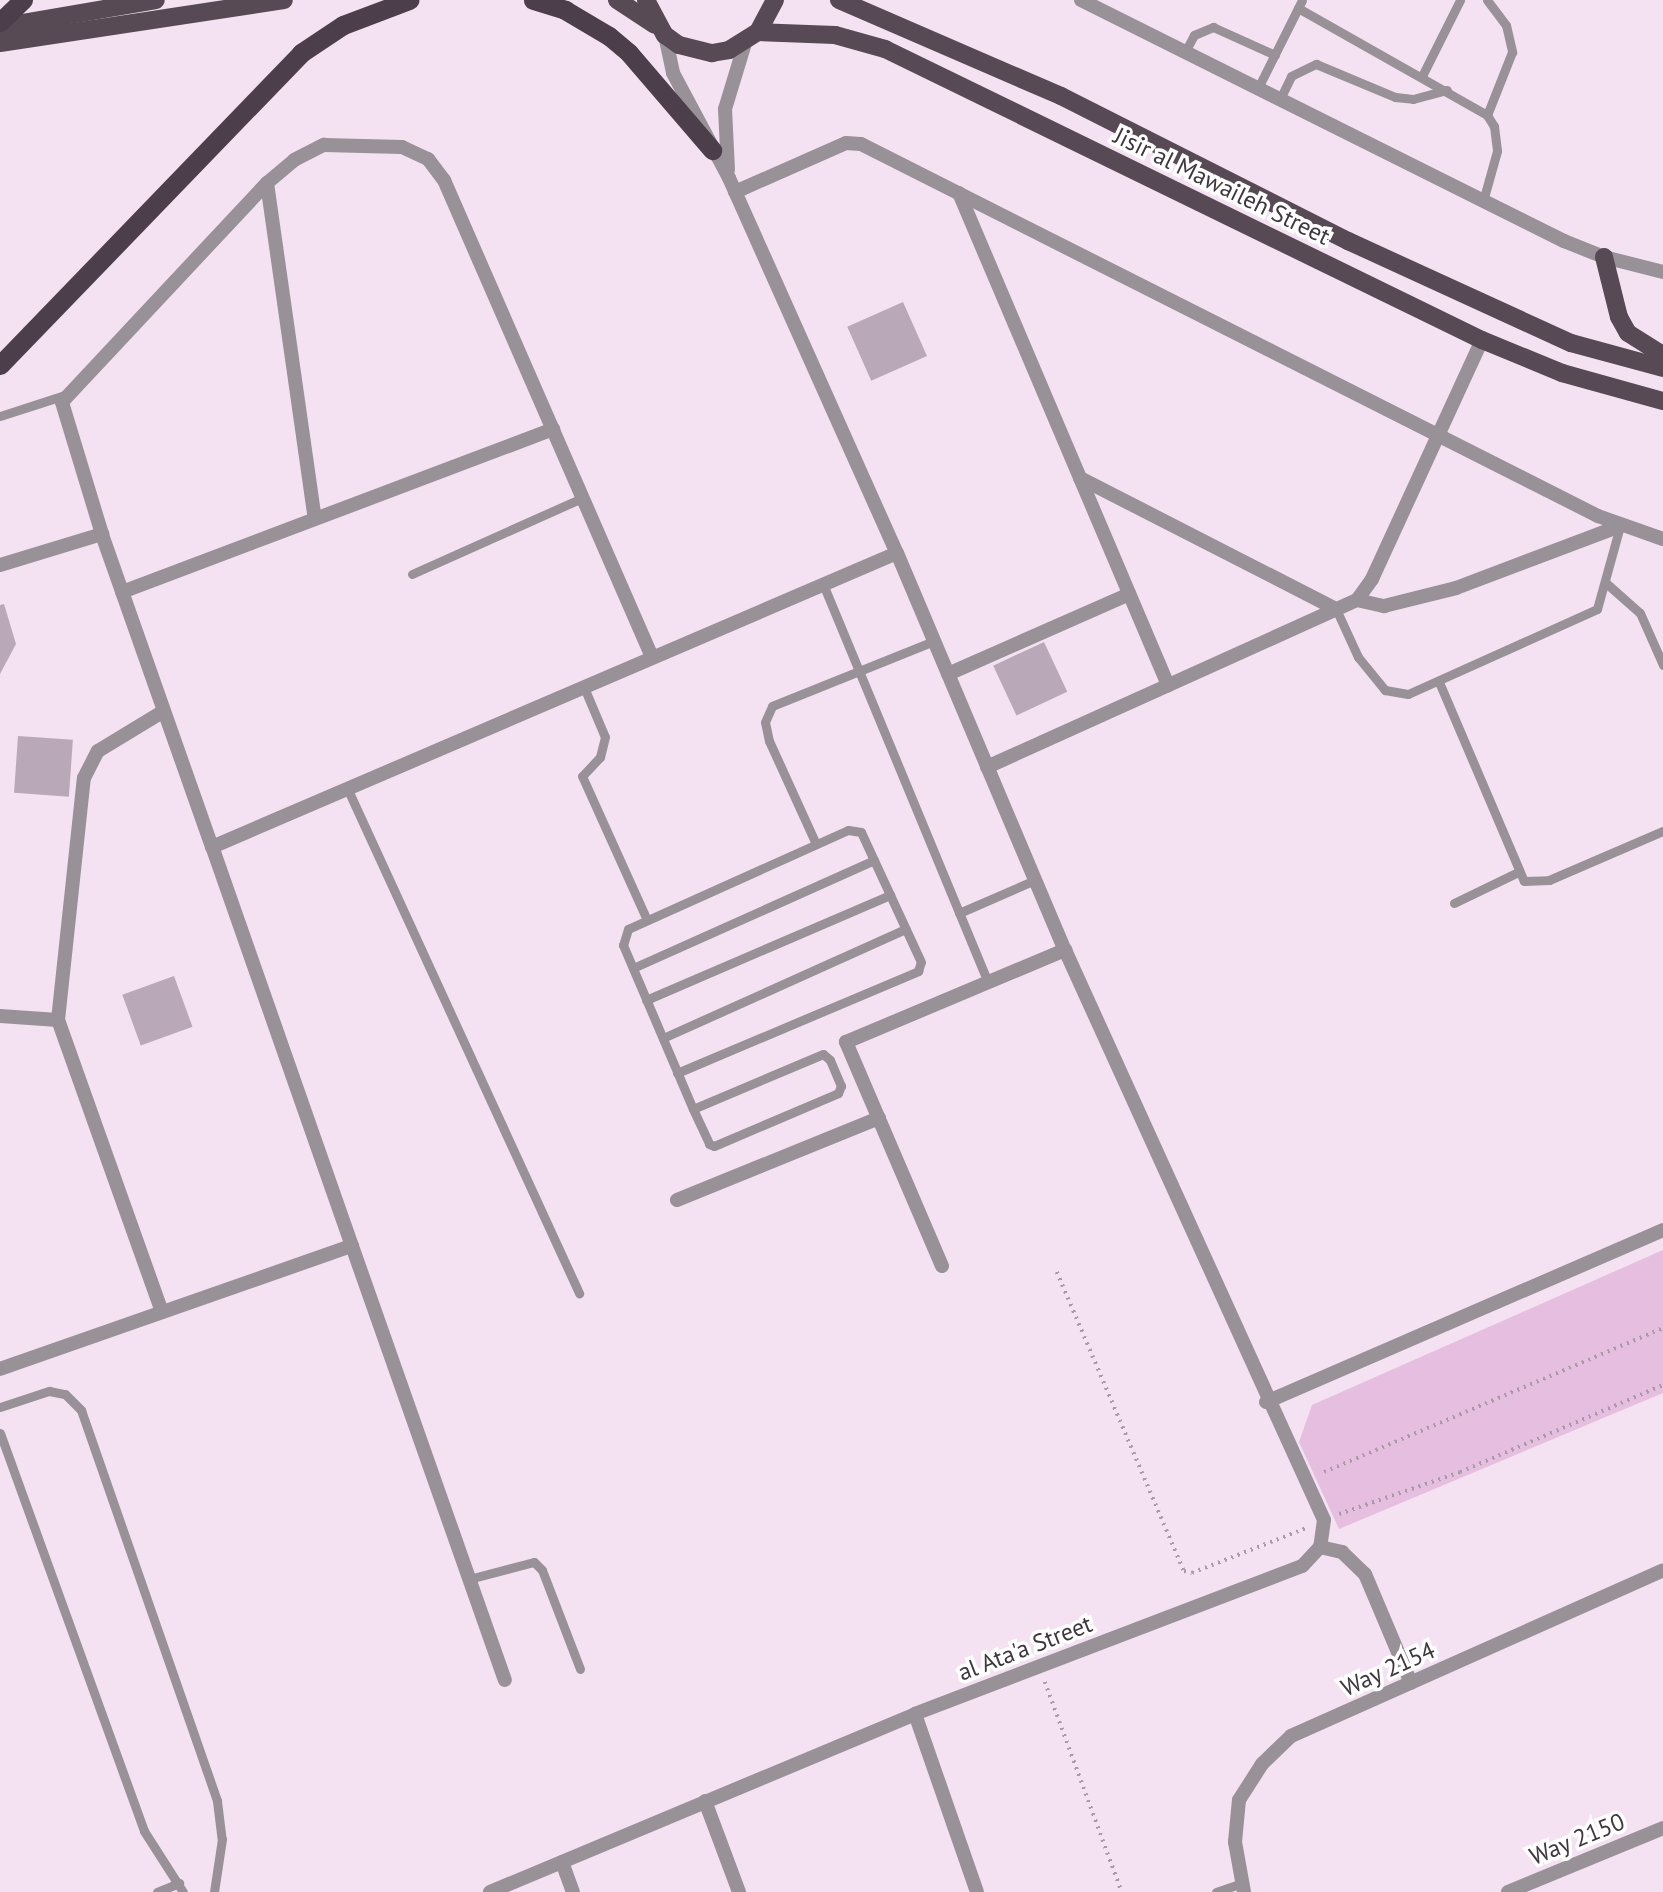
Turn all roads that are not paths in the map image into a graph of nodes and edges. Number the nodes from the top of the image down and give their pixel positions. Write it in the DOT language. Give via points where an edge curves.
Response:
graph roads {
  1 [pos="23,0"];
  2 [pos="156,0"];
  3 [pos="284,0"];
  4 [pos="533,0"];
  5 [pos="617,0"];
  6 [pos="646,0"];
  7 [pos="775,0"];
  8 [pos="839,0"];
  9 [pos="1081,0"];
  10 [pos="1460,0"];
  11 [pos="1486,0"];
  12 [pos="400,2"];
  13 [pos="1301,4"];
  14 [pos="1106,6"];
  15 [pos="0,24"];
  16 [pos="662,32"];
  17 [pos="752,37"];
  18 [pos="0,43"];
  19 [pos="1185,51"];
  20 [pos="1275,55"];
  21 [pos="1422,76"];
  22 [pos="1258,88"];
  23 [pos="1447,90"];
  24 [pos="1280,99"];
  25 [pos="1487,115"];
  26 [pos="712,150"];
  27 [pos="267,183"];
  28 [pos="732,185"];
  29 [pos="959,193"];
  30 [pos="1483,201"];
  31 [pos="1604,257"];
  32 [pos="1663,272"];
  33 [pos="1482,340"];
  34 [pos="1663,355"];
  35 [pos="0,365"];
  36 [pos="1663,368"];
  37 [pos="65,395"];
  38 [pos="1663,401"];
  39 [pos="0,416"];
  40 [pos="553,429"];
  41 [pos="1438,435"];
  42 [pos="1080,478"];
  43 [pos="582,498"];
  44 [pos="315,519"];
  45 [pos="1620,526"];
  46 [pos="102,534"];
  47 [pos="1663,539"];
  48 [pos="897,553"];
  49 [pos="0,565"];
  50 [pos="412,574"];
  51 [pos="1606,583"];
  52 [pos="823,584"];
  53 [pos="122,592"];
  54 [pos="1129,594"];
  55 [pos="1357,600"];
  56 [pos="1336,610"];
  57 [pos="934,641"];
  58 [pos="652,657"];
  59 [pos="1663,665"];
  60 [pos="860,671"];
  61 [pos="948,674"];
  62 [pos="1439,682"];
  63 [pos="583,685"];
  64 [pos="1168,685"];
  65 [pos="164,711"];
  66 [pos="987,766"];
  67 [pos="348,790"];
  68 [pos="1663,831"];
  69 [pos="816,844"];
  70 [pos="212,847"];
  71 [pos="874,860"];
  72 [pos="1518,872"];
  73 [pos="1035,880"];
  74 [pos="890,895"];
  75 [pos="1454,903"];
  76 [pos="960,913"];
  77 [pos="647,920"];
  78 [pos="906,929"];
  79 [pos="1065,950"];
  80 [pos="633,968"];
  81 [pos="988,982"];
  82 [pos="646,1000"];
  83 [pos="0,1017"];
  84 [pos="58,1020"];
  85 [pos="663,1038"];
  86 [pos="677,1073"];
  87 [pos="693,1109"];
  88 [pos="879,1118"];
  89 [pos="677,1200"];
  90 [pos="1663,1230"];
  91 [pos="352,1246"];
  92 [pos="942,1266"];
  93 [pos="579,1293"];
  94 [pos="162,1312"];
  95 [pos="0,1369"];
  96 [pos="1266,1402"];
  97 [pos="0,1407"];
  98 [pos="0,1433"];
  99 [pos="1320,1547"];
  100 [pos="1663,1570"];
  101 [pos="469,1580"];
  102 [pos="580,1669"];
  103 [pos="505,1680"];
  104 [pos="1411,1683"];
  105 [pos="915,1714"];
  106 [pos="705,1801"];
  107 [pos="1663,1828"];
  108 [pos="562,1862"];
  109 [pos="1243,1887"];
  110 [pos="181,1888"];
  111 [pos="157,1892"];
  112 [pos="214,1892"];
  113 [pos="490,1892"];
  114 [pos="573,1892"];
  115 [pos="739,1892"];
  116 [pos="977,1892"];
  117 [pos="1216,1892"];
  118 [pos="1508,1892"];
  1 -- 15 [label="highway"];
  2 -- 15 [label="main road"];
  3 -- 18 [label="main road"];
  4 -- 26 [label="highway" via="565,10 609,36"];
  5 -- 16 [label="main road"];
  6 -- 16 [label="main road"];
  7 -- 17 [label="main road"];
  8 -- 36 [label="main road, Jisir al Mawaileh Street" via="1061,96 1348,241 1571,343"];
  9 -- 14 [label="street"];
  10 -- 21 [label="lane"];
  11 -- 25 [label="lane" via="1506,25 1512,52"];
  12 -- 35 [label="highway" via="344,24 301,52"];
  13 -- 20 [label="lane"];
  13 -- 21 [label="lane"];
  14 -- 19 [label="street"];
  16 -- 17 [label="main road, Jisir al Mawaileh Street" via="695,51 721,51"];
  16 -- 26 [label="street" via="673,73"];
  17 -- 28 [label="street" via="725,109"];
  17 -- 33 [label="main road, Jisir al Mawaileh Street" via="835,35 885,49"];
  19 -- 20 [label="lane" via="1195,35 1213,27"];
  19 -- 22 [label="street"];
  20 -- 22 [label="lane"];
  21 -- 23 [label="lane"];
  22 -- 24 [label="street"];
  23 -- 24 [label="lane" via="1413,99 1395,97 1316,64 1291,76"];
  23 -- 25 [label="lane"];
  24 -- 30 [label="street"];
  25 -- 30 [label="lane" via="1494,126 1497,151"];
  26 -- 28 [label="street"];
  27 -- 37 [label="street"];
  27 -- 40 [label="street" via="294,160 324,145 402,147 428,159 444,180"];
  27 -- 44 [label="street"];
  28 -- 29 [label="street" via="856,142"];
  28 -- 48 [label="street"];
  29 -- 41 [label="street"];
  29 -- 42 [label="street"];
  30 -- 31 [label="street"];
  31 -- 32 [label="street"];
  31 -- 34 [label="main road" via="1619,317 1628,333"];
  33 -- 38 [label="main road, Jisir al Mawaileh Street" via="1562,373"];
  33 -- 41 [label="street"];
  37 -- 39 [label="lane"];
  37 -- 46 [label="street" via="61,411"];
  40 -- 43 [label="street"];
  40 -- 44 [label="street"];
  41 -- 45 [label="street"];
  41 -- 55 [label="street" via="1372,579"];
  42 -- 54 [label="street"];
  42 -- 56 [label="street"];
  43 -- 50 [label="lane"];
  43 -- 58 [label="street"];
  44 -- 53 [label="street"];
  45 -- 47 [label="street"];
  45 -- 51 [label="lane"];
  45 -- 55 [label="street" via="1456,588 1384,606"];
  46 -- 49 [label="street"];
  46 -- 53 [label="street"];
  48 -- 52 [label="street"];
  48 -- 57 [label="street"];
  51 -- 59 [label="lane" via="1640,614"];
  51 -- 62 [label="lane" via="1597,608"];
  52 -- 58 [label="street"];
  52 -- 60 [label="lane"];
  53 -- 65 [label="street"];
  54 -- 61 [label="street"];
  54 -- 64 [label="street"];
  55 -- 56 [label="street"];
  56 -- 62 [label="lane" via="1358,657 1385,690 1408,694"];
  56 -- 64 [label="street"];
  57 -- 60 [label="lane"];
  57 -- 61 [label="street"];
  58 -- 63 [label="street"];
  60 -- 69 [label="lane" via="772,706 765,722"];
  60 -- 76 [label="lane"];
  61 -- 66 [label="street"];
  62 -- 72 [label="lane"];
  63 -- 67 [label="street"];
  63 -- 77 [label="lane" via="605,737 600,757 582,776"];
  64 -- 66 [label="street"];
  65 -- 70 [label="street"];
  65 -- 84 [label="street" via="98,751 84,778"];
  66 -- 73 [label="street"];
  67 -- 70 [label="street"];
  67 -- 93 [label="lane"];
  68 -- 72 [label="lane" via="1549,880 1524,881"];
  69 -- 71 [label="lane" via="848,830 861,832"];
  69 -- 77 [label="lane"];
  70 -- 91 [label="street"];
  71 -- 74 [label="lane"];
  71 -- 80 [label="lane"];
  72 -- 75 [label="lane"];
  73 -- 76 [label="lane"];
  73 -- 79 [label="street"];
  74 -- 78 [label="lane"];
  74 -- 82 [label="lane"];
  76 -- 81 [label="lane"];
  77 -- 80 [label="lane" via="628,929 623,945"];
  78 -- 85 [label="lane"];
  78 -- 86 [label="lane" via="920,962 918,971"];
  79 -- 81 [label="street"];
  79 -- 96 [label="street"];
  80 -- 82 [label="lane"];
  81 -- 88 [label="street" via="845,1042"];
  82 -- 85 [label="lane"];
  83 -- 84 [label="street"];
  84 -- 94 [label="street"];
  85 -- 86 [label="lane"];
  86 -- 87 [label="lane"];
  87 -- 87 [label="lane" via="823,1054 841,1086 838,1093 714,1146"];
  88 -- 89 [label="street"];
  88 -- 92 [label="street"];
  90 -- 96 [label="street"];
  91 -- 94 [label="street"];
  91 -- 101 [label="street"];
  94 -- 95 [label="street"];
  96 -- 99 [label="street" via="1324,1520"];
  97 -- 112 [label="lane" via="49,1391 65,1394 81,1410 217,1801 222,1858"];
  98 -- 110 [label="lane" via="144,1831"];
  99 -- 104 [label="street" via="1342,1552 1365,1574"];
  99 -- 105 [label="street, al Ata'a Street" via="1303,1566"];
  100 -- 104 [label="street, Way 2154"];
  101 -- 102 [label="lane" via="534,1562 542,1570"];
  101 -- 103 [label="street"];
  104 -- 109 [label="street, Way 2154" via="1291,1737 1262,1763 1239,1800 1235,1842"];
  105 -- 106 [label="street, al Ata'a Street"];
  105 -- 116 [label="street"];
  106 -- 108 [label="street, al Ata'a Street"];
  106 -- 115 [label="street"];
  107 -- 118 [label="street, Way 2150"];
  108 -- 113 [label="street, al Ata'a Street"];
  108 -- 114 [label="street"];
  109 -- 117 [label="lane"];
  110 -- 111 [label="lane"];
}
